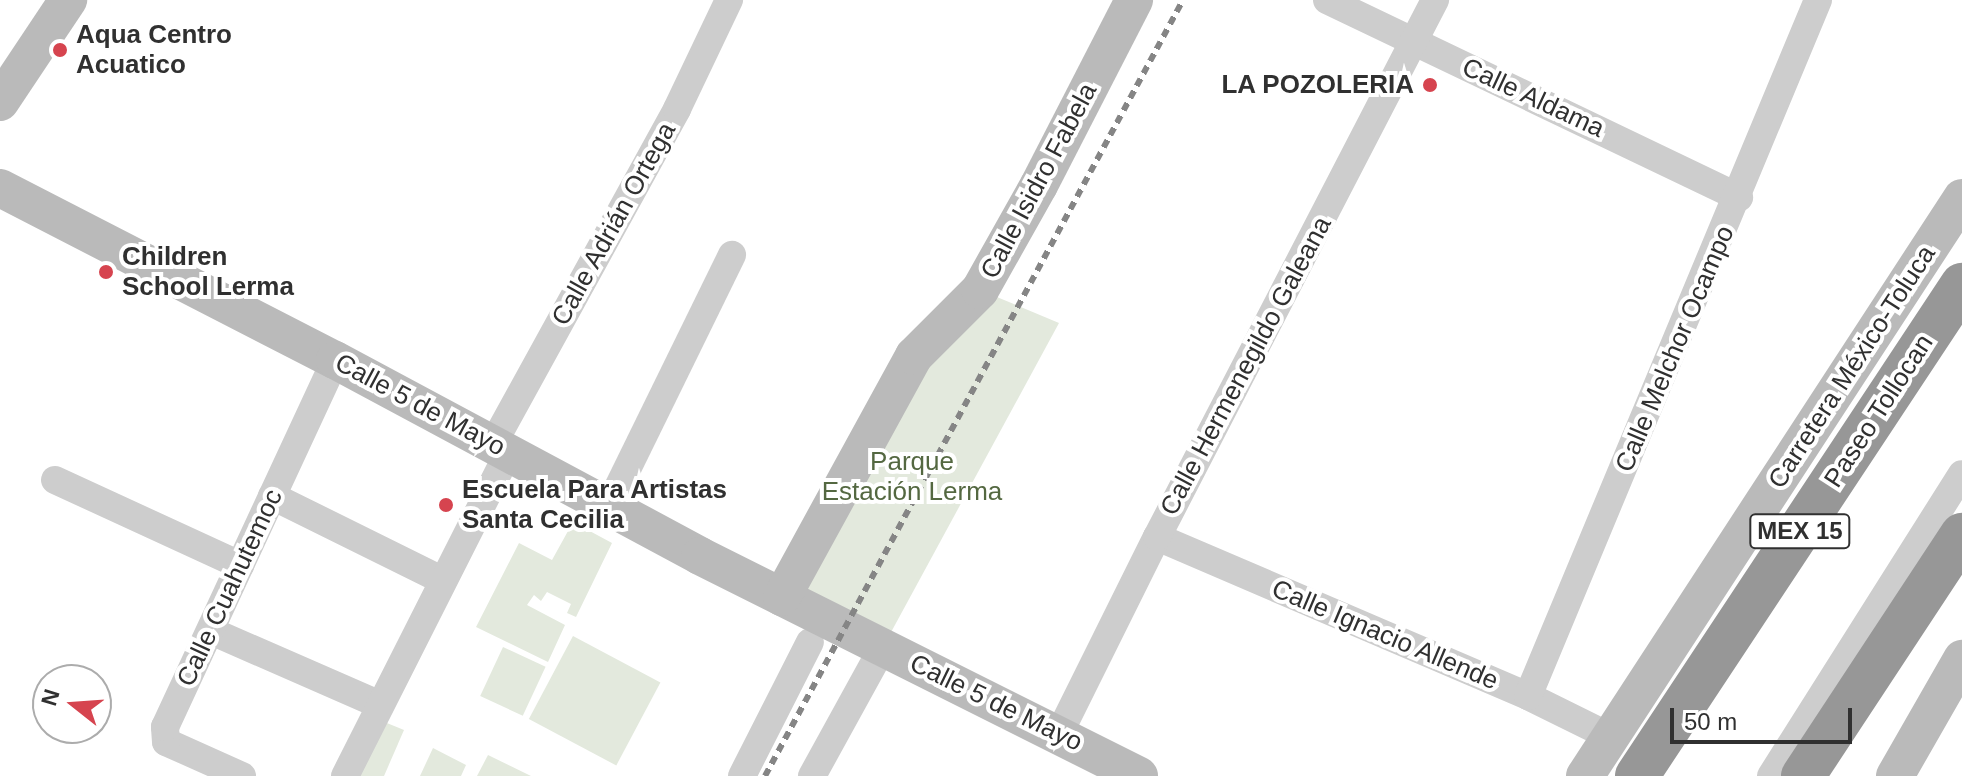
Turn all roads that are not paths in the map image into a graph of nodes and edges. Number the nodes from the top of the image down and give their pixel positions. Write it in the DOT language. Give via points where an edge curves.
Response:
graph roads {
  1 [pos="68,0"];
  2 [pos="729,0"];
  3 [pos="1134,0"];
  4 [pos="1327,0"];
  5 [pos="1435,0"];
  6 [pos="1818,0"];
  7 [pos="1415,41"];
  8 [pos="0,102"];
  9 [pos="0,188"];
  10 [pos="1739,197"];
  11 [pos="1962,198"];
  12 [pos="732,255"];
  13 [pos="1962,285"];
  14 [pos="335,360"];
  15 [pos="501,448"];
  16 [pos="1962,474"];
  17 [pos="55,480"];
  18 [pos="272,496"];
  19 [pos="608,508"];
  20 [pos="1962,535"];
  21 [pos="1157,537"];
  22 [pos="240,565"];
  23 [pos="442,580"];
  24 [pos="782,597"];
  25 [pos="211,631"];
  26 [pos="810,642"];
  27 [pos="883,647"];
  28 [pos="1962,659"];
  29 [pos="1528,696"];
  30 [pos="378,704"];
  31 [pos="1059,734"];
  32 [pos="1611,737"];
  33 [pos="242,776"];
  34 [pos="345,776"];
  35 [pos="742,776"];
  36 [pos="812,776"];
  37 [pos="1139,776"];
  38 [pos="1585,776"];
  39 [pos="1637,776"];
  40 [pos="1771,776"];
  41 [pos="1803,776"];
  42 [pos="1895,776"];
  1 -- 8 [label="main road"];
  2 -- 15 [label="street, Calle Adrián Ortega"];
  3 -- 24 [label="main road, Calle Isidro Fabela" via="980,290 914,356"];
  4 -- 7 [label="street, Calle Aldama"];
  5 -- 7 [label="street, Calle Hermenegildo Galeana"];
  6 -- 10 [label="street, Calle Melchor Ocampo"];
  7 -- 10 [label="street, Calle Aldama"];
  7 -- 21 [label="street, Calle Hermenegildo Galeana"];
  9 -- 14 [label="main road, Calle 5 de Mayo"];
  10 -- 29 [label="street, Calle Melchor Ocampo"];
  11 -- 32 [label="main road, Carretera México-Toluca"];
  12 -- 19 [label="street"];
  13 -- 39 [label="highway, Paseo Tollocan / MEX 15"];
  14 -- 15 [label="main road, Calle 5 de Mayo"];
  14 -- 18 [label="street, Calle Cuahutemoc"];
  15 -- 19 [label="main road, Calle 5 de Mayo"];
  15 -- 23 [label="street, Calle Adrián Ortega"];
  16 -- 40 [label="street"];
  17 -- 22 [label="street"];
  18 -- 22 [label="street, Calle Cuahutemoc"];
  18 -- 23 [label="street"];
  19 -- 24 [label="main road, Calle 5 de Mayo"];
  20 -- 41 [label="highway"];
  21 -- 29 [label="street, Calle Ignacio Allende"];
  21 -- 31 [label="street, Calle Hermenegildo Galeana"];
  22 -- 25 [label="street, Calle Cuahutemoc"];
  23 -- 30 [label="street, Calle Adrián Ortega"];
  24 -- 27 [label="main road, Calle 5 de Mayo"];
  25 -- 30 [label="street"];
  25 -- 33 [label="street, Calle Cuahutemoc" via="165,727 166,742"];
  26 -- 35 [label="street"];
  27 -- 31 [label="main road, Calle 5 de Mayo"];
  27 -- 36 [label="street"];
  28 -- 42 [label="main road"];
  29 -- 32 [label="street, Calle Ignacio Allende"];
  30 -- 34 [label="street, Calle Adrián Ortega"];
  31 -- 37 [label="main road, Calle 5 de Mayo"];
  32 -- 38 [label="main road, Carretera México-Toluca"];
}
